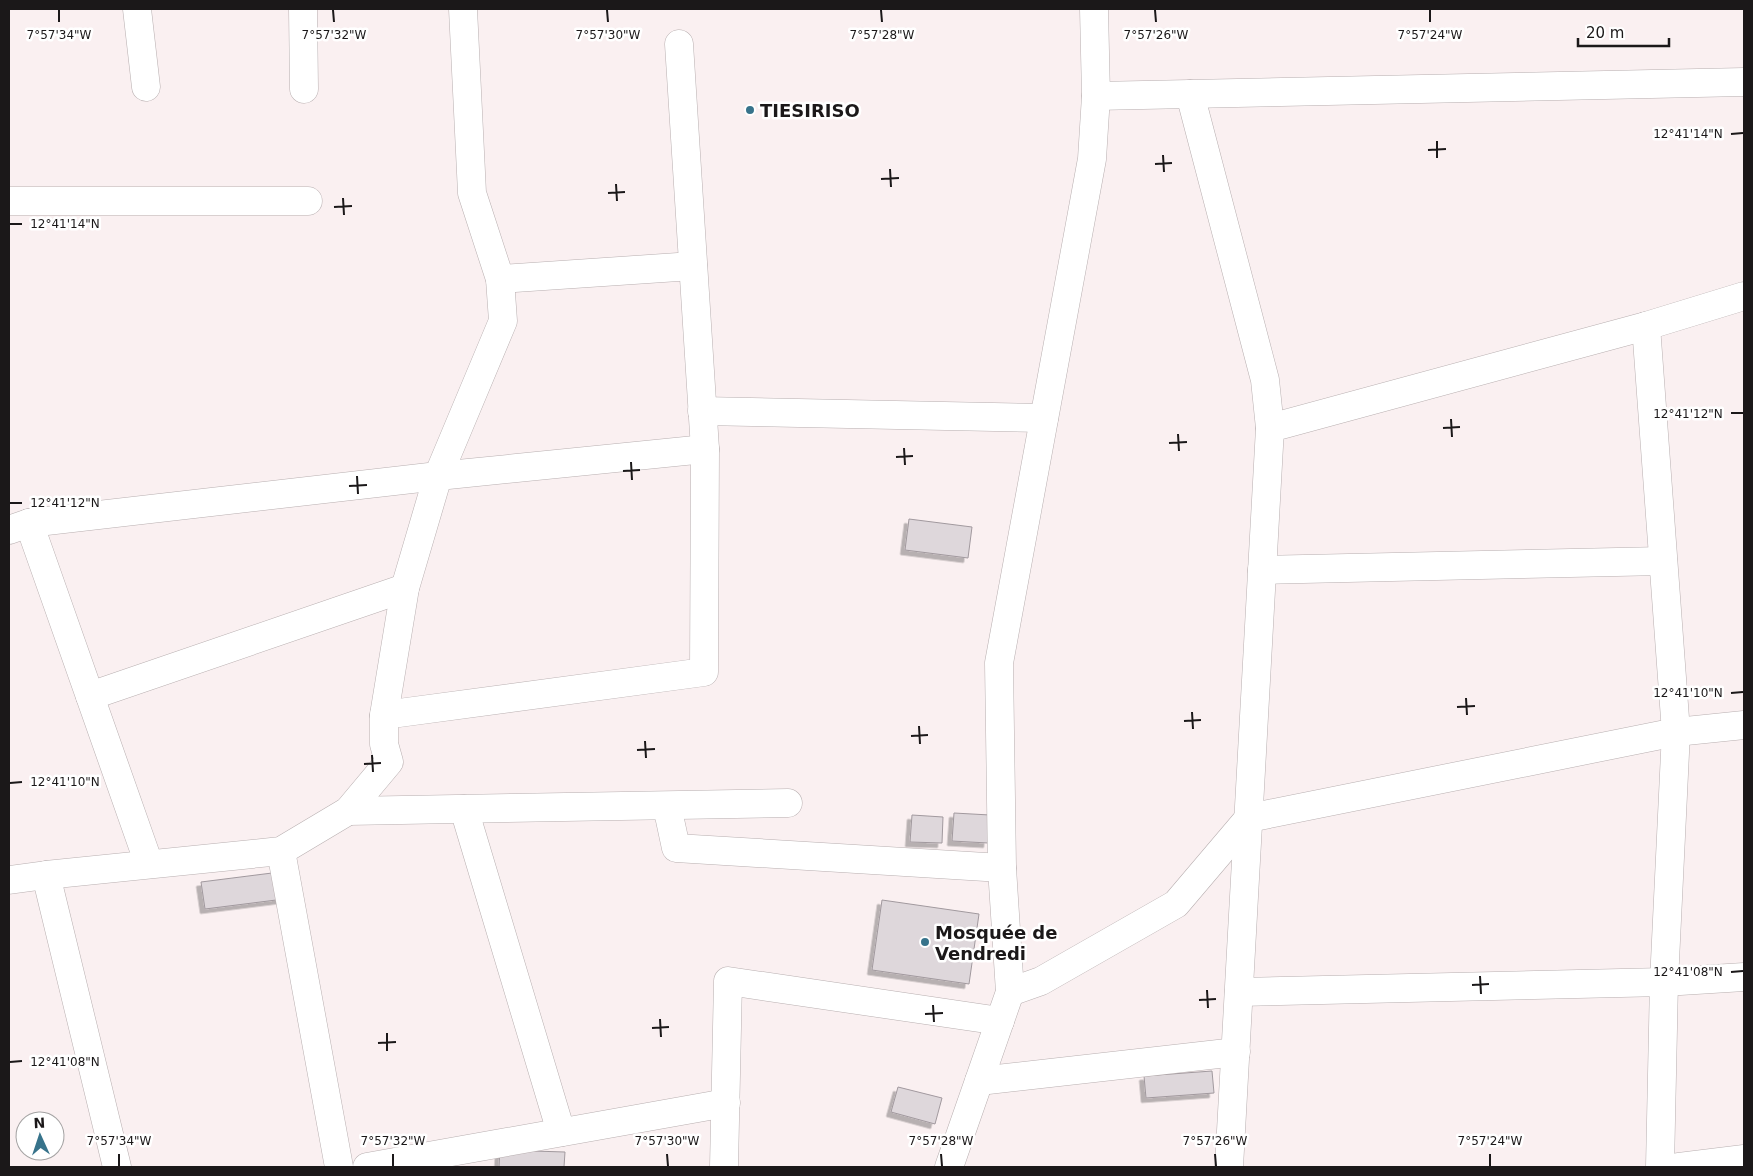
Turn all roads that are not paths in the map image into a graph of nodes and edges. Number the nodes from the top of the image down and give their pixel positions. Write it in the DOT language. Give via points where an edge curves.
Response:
graph roads {
  1 [pos="137,9"];
  2 [pos="303,9"];
  3 [pos="463,9"];
  4 [pos="1094,9"];
  5 [pos="679,44"];
  6 [pos="1744,82"];
  7 [pos="146,88"];
  8 [pos="304,89"];
  9 [pos="1190,94"];
  10 [pos="1096,96"];
  11 [pos="9,201"];
  12 [pos="308,201"];
  13 [pos="693,266"];
  14 [pos="500,278"];
  15 [pos="1744,296"];
  16 [pos="1646,326"];
  17 [pos="702,411"];
  18 [pos="1044,418"];
  19 [pos="1270,428"];
  20 [pos="705,449"];
  21 [pos="438,476"];
  22 [pos="19,527"];
  23 [pos="1663,561"];
  24 [pos="1262,570"];
  25 [pos="405,588"];
  26 [pos="90,696"];
  27 [pos="384,715"];
  28 [pos="1744,725"];
  29 [pos="1676,732"];
  30 [pos="788,803"];
  31 [pos="667,806"];
  32 [pos="464,809"];
  33 [pos="348,811"];
  34 [pos="1249,818"];
  35 [pos="281,851"];
  36 [pos="149,864"];
  37 [pos="1002,868"];
  38 [pos="46,875"];
  39 [pos="9,880"];
  40 [pos="1744,977"];
  41 [pos="1664,982"];
  42 [pos="1010,992"];
  43 [pos="1239,992"];
  44 [pos="1000,1022"];
  45 [pos="1236,1052"];
  46 [pos="979,1081"];
  47 [pos="726,1103"];
  48 [pos="562,1132"];
  49 [pos="469,1158"];
  50 [pos="1744,1158"];
  51 [pos="382,1166"];
  52 [pos="117,1167"];
  53 [pos="339,1167"];
  54 [pos="724,1167"];
  55 [pos="949,1167"];
  56 [pos="1230,1167"];
  57 [pos="1660,1167"];
  58 [pos="1679,1167"];
  1 -- 7 [label="street"];
  2 -- 8 [label="street"];
  3 -- 14 [label="street" via="472,192"];
  4 -- 10 [label="street"];
  5 -- 13 [label="street"];
  6 -- 9 [label="street"];
  9 -- 10 [label="street"];
  9 -- 19 [label="street" via="1265,380"];
  10 -- 18 [label="street" via="1092,159"];
  11 -- 12 [label="street"];
  13 -- 14 [label="street"];
  13 -- 17 [label="street"];
  14 -- 21 [label="street" via="503,321"];
  15 -- 16 [label="street"];
  16 -- 19 [label="street"];
  16 -- 23 [label="street"];
  17 -- 18 [label="street"];
  17 -- 20 [label="street"];
  18 -- 37 [label="street" via="999,663"];
  19 -- 24 [label="street"];
  20 -- 21 [label="street"];
  20 -- 27 [label="street" via="704,672"];
  21 -- 22 [label="street"];
  21 -- 25 [label="street"];
  22 -- 26 [label="street"];
  23 -- 24 [label="street"];
  23 -- 29 [label="street"];
  24 -- 34 [label="street"];
  25 -- 26 [label="street"];
  25 -- 27 [label="street"];
  26 -- 36 [label="street"];
  27 -- 33 [label="street" via="388,762"];
  28 -- 29 [label="street"];
  29 -- 34 [label="street"];
  29 -- 41 [label="street"];
  30 -- 31 [label="street"];
  31 -- 32 [label="street"];
  31 -- 37 [label="street" via="676,848"];
  32 -- 33 [label="street"];
  32 -- 48 [label="street"];
  33 -- 35 [label="street"];
  34 -- 42 [label="street" via="1176,904 1041,981"];
  34 -- 43 [label="street"];
  35 -- 36 [label="street"];
  35 -- 53 [label="street"];
  36 -- 38 [label="street"];
  37 -- 42 [label="street"];
  38 -- 39 [label="street"];
  38 -- 52 [label="street"];
  40 -- 41 [label="street"];
  41 -- 43 [label="street"];
  41 -- 57 [label="street"];
  42 -- 44 [label="street"];
  43 -- 45 [label="street"];
  44 -- 46 [label="street"];
  44 -- 47 [label="street" via="728,981"];
  45 -- 46 [label="street"];
  45 -- 56 [label="street"];
  46 -- 55 [label="street"];
  47 -- 48 [label="street"];
  47 -- 54 [label="street"];
  48 -- 49 [label="street"];
  49 -- 51 [label="street"];
  50 -- 58 [label="street"];
}
